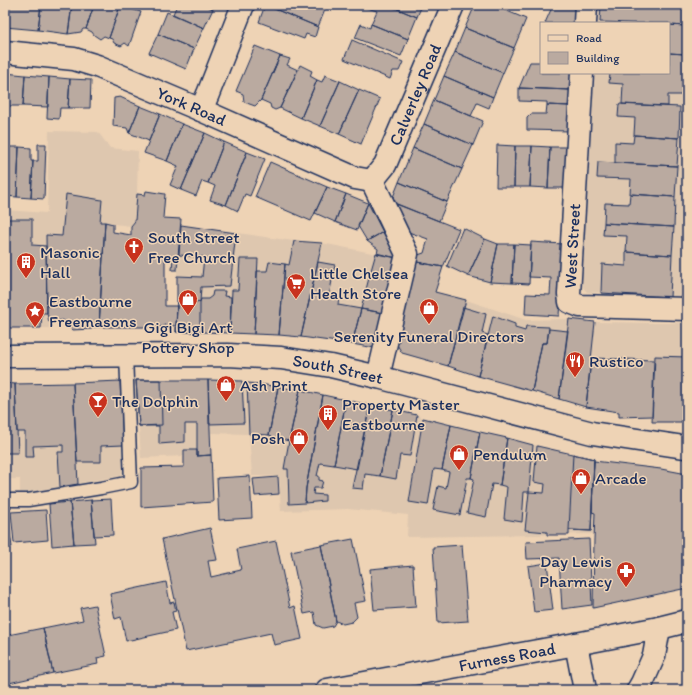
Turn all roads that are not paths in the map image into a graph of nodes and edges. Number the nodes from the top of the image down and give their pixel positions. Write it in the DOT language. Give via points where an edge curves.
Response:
graph roads {
  1 [pos="243,5"];
  2 [pos="453,5"];
  3 [pos="586,5"];
  4 [pos="585,22"];
  5 [pos="5,52"];
  6 [pos="582,74"];
  7 [pos="201,110"];
  8 [pos="372,181"];
  9 [pos="687,309"];
  10 [pos="126,355"];
  11 [pos="5,356"];
  12 [pos="378,377"];
  13 [pos="686,447"];
  14 [pos="5,500"];
  15 [pos="687,621"];
  16 [pos="659,628"];
  17 [pos="576,644"];
  18 [pos="327,690"];
  19 [pos="586,690"];
  20 [pos="638,690"];
  1 -- 7 [label="street"];
  2 -- 8 [label="street, Calverley Road" via="385,165"];
  3 -- 4 [label="street"];
  5 -- 7 [label="street, York Road" via="82,61"];
  6 -- 9 [label="street, West Street" via="570,302 580,306"];
  7 -- 8 [label="street, York Road" via="355,178"];
  8 -- 12 [label="street" via="407,254"];
  10 -- 11 [label="street, South Street"];
  10 -- 12 [label="street, South Street" via="281,358"];
  10 -- 14 [label="lane" via="131,482 28,500"];
  12 -- 13 [label="street, South Street" via="592,433"];
  15 -- 16 [label="street, Furness Road"];
  16 -- 17 [label="street, Furness Road"];
  16 -- 20 [label="street" via="654,656"];
  17 -- 18 [label="street, Furness Road"];
  17 -- 19 [label="street"];
}
